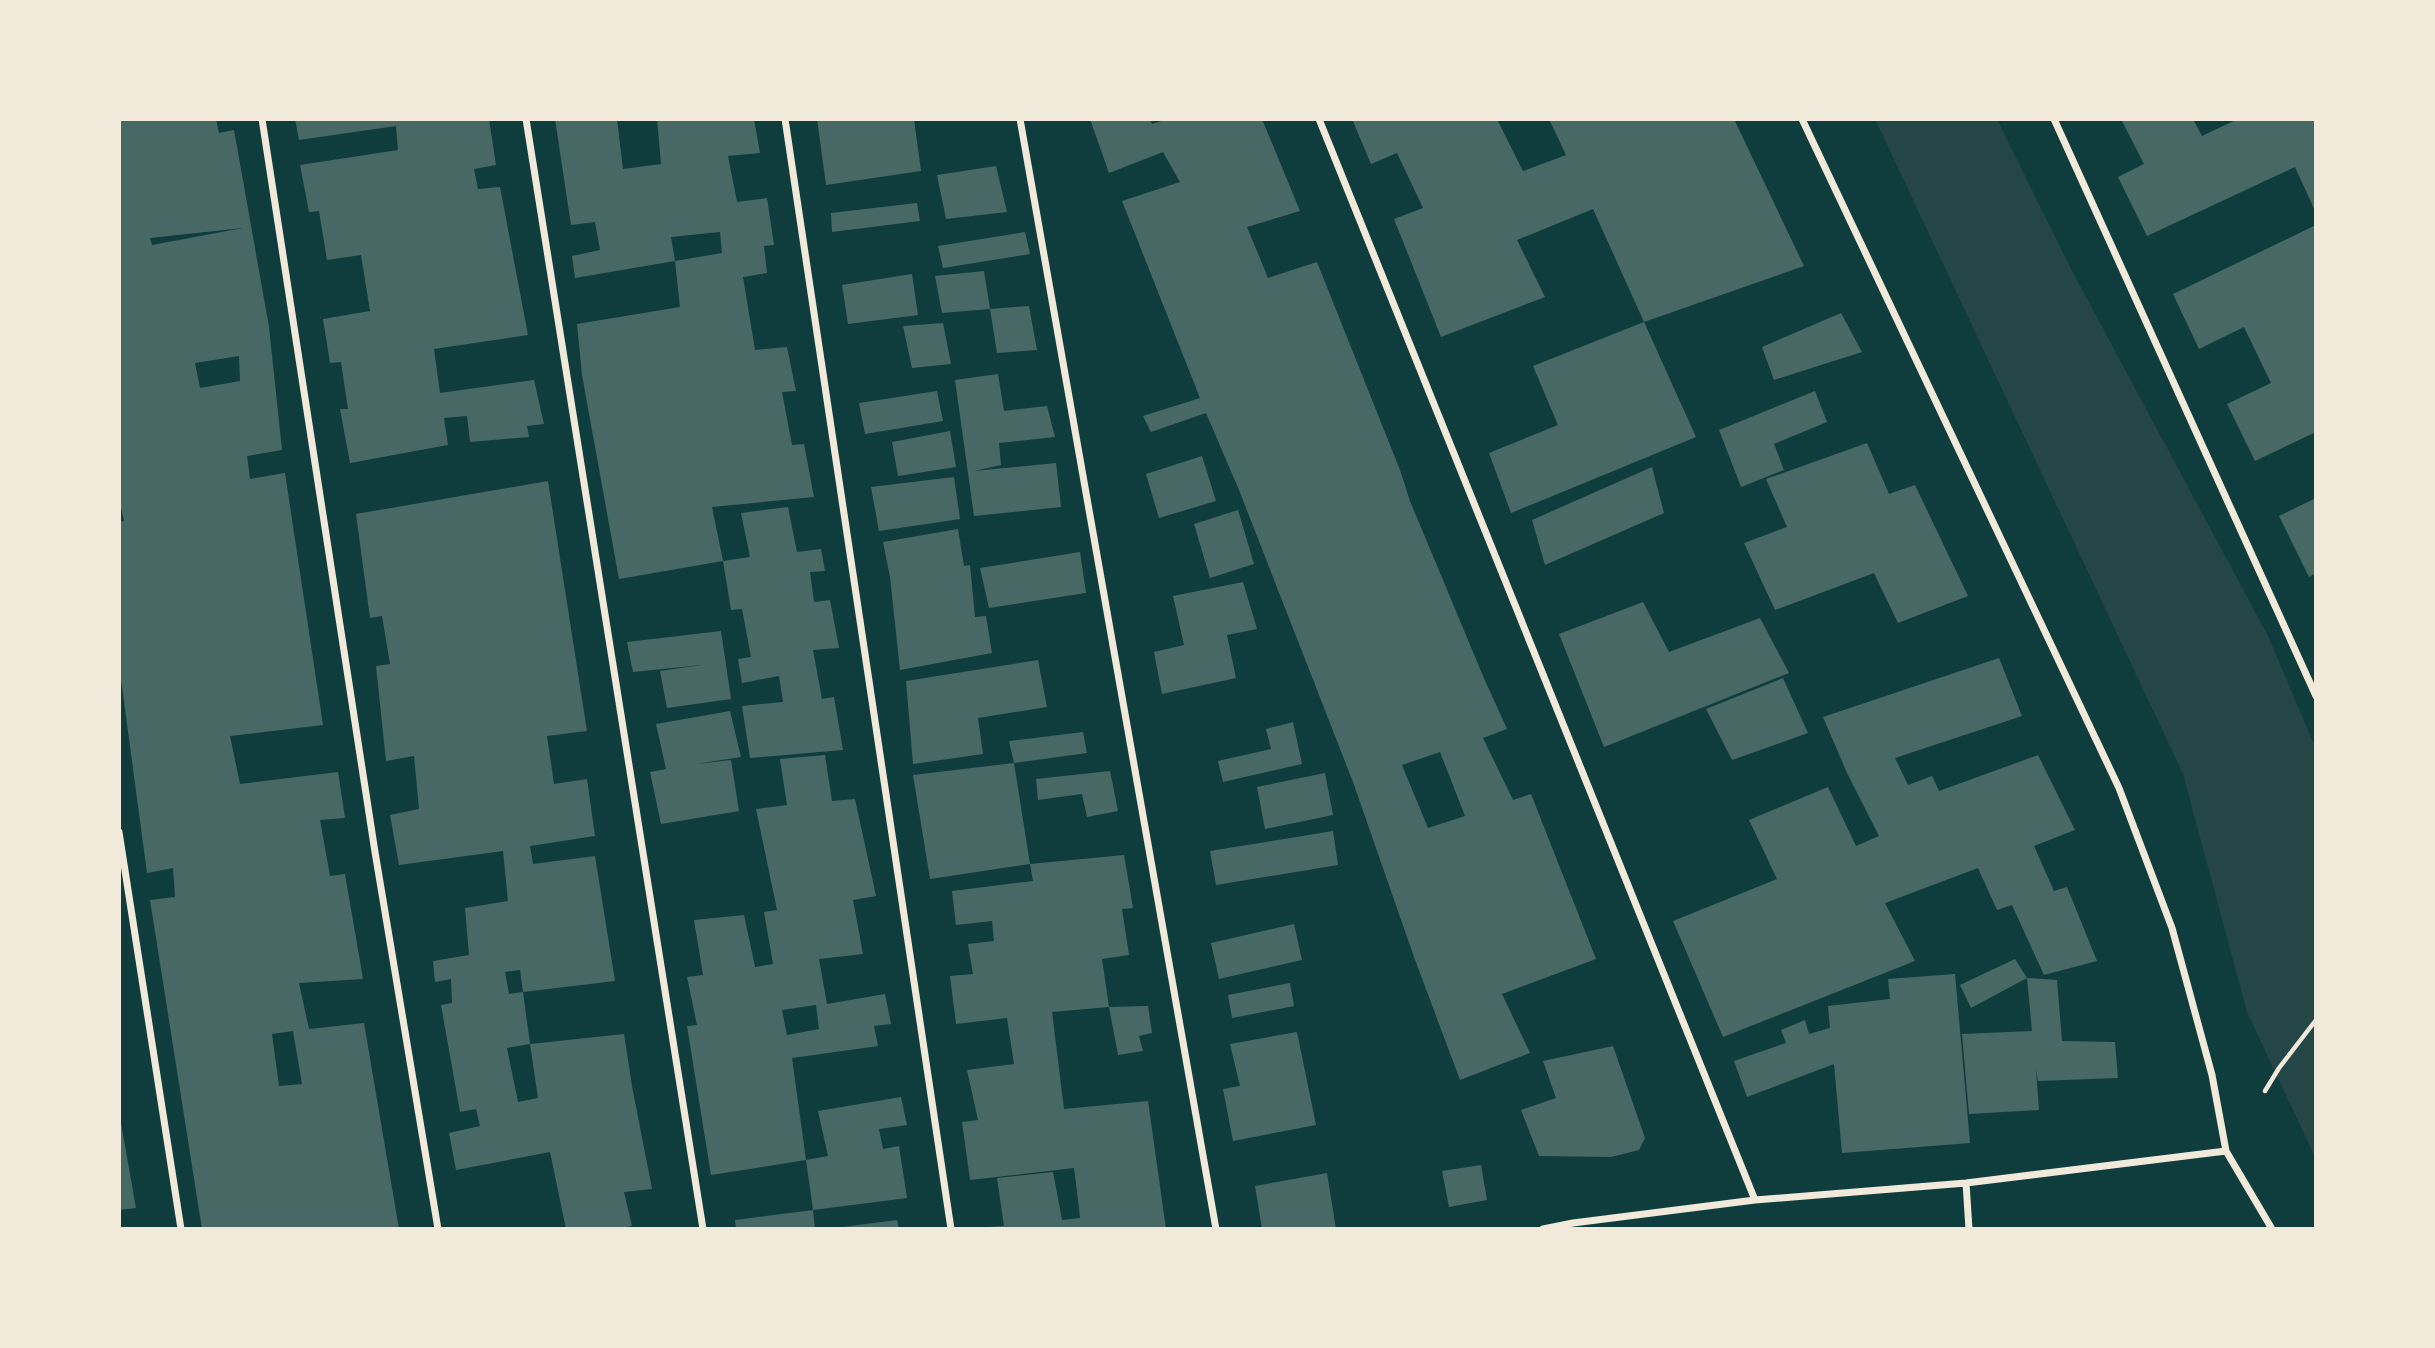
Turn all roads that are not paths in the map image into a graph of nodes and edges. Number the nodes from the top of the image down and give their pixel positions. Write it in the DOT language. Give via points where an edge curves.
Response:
graph roads {
  1 [pos="262,119"];
  2 [pos="526,119"];
  3 [pos="785,119"];
  4 [pos="1020,119"];
  5 [pos="1319,119"];
  6 [pos="1802,119"];
  7 [pos="2054,119"];
  8 [pos="2316,696"];
  9 [pos="119,832"];
  10 [pos="2226,1151"];
  11 [pos="1966,1183"];
  12 [pos="1755,1200"];
  13 [pos="1573,1226"];
  14 [pos="181,1229"];
  15 [pos="438,1229"];
  16 [pos="703,1229"];
  17 [pos="951,1229"];
  18 [pos="1216,1229"];
  19 [pos="1543,1229"];
  20 [pos="1969,1229"];
  21 [pos="2272,1229"];
  1 -- 15 [label="street"];
  2 -- 16 [label="street"];
  3 -- 17 [label="street"];
  4 -- 18 [label="street"];
  5 -- 12 [label="street"];
  6 -- 10 [label="street" via="2119,788 2172,928 2212,1075"];
  7 -- 8 [label="street"];
  9 -- 14 [label="street"];
  10 -- 11 [label="street"];
  10 -- 21 [label="street"];
  11 -- 12 [label="street"];
  11 -- 20 [label="street"];
  12 -- 13 [label="street"];
  13 -- 19 [label="street"];
}
